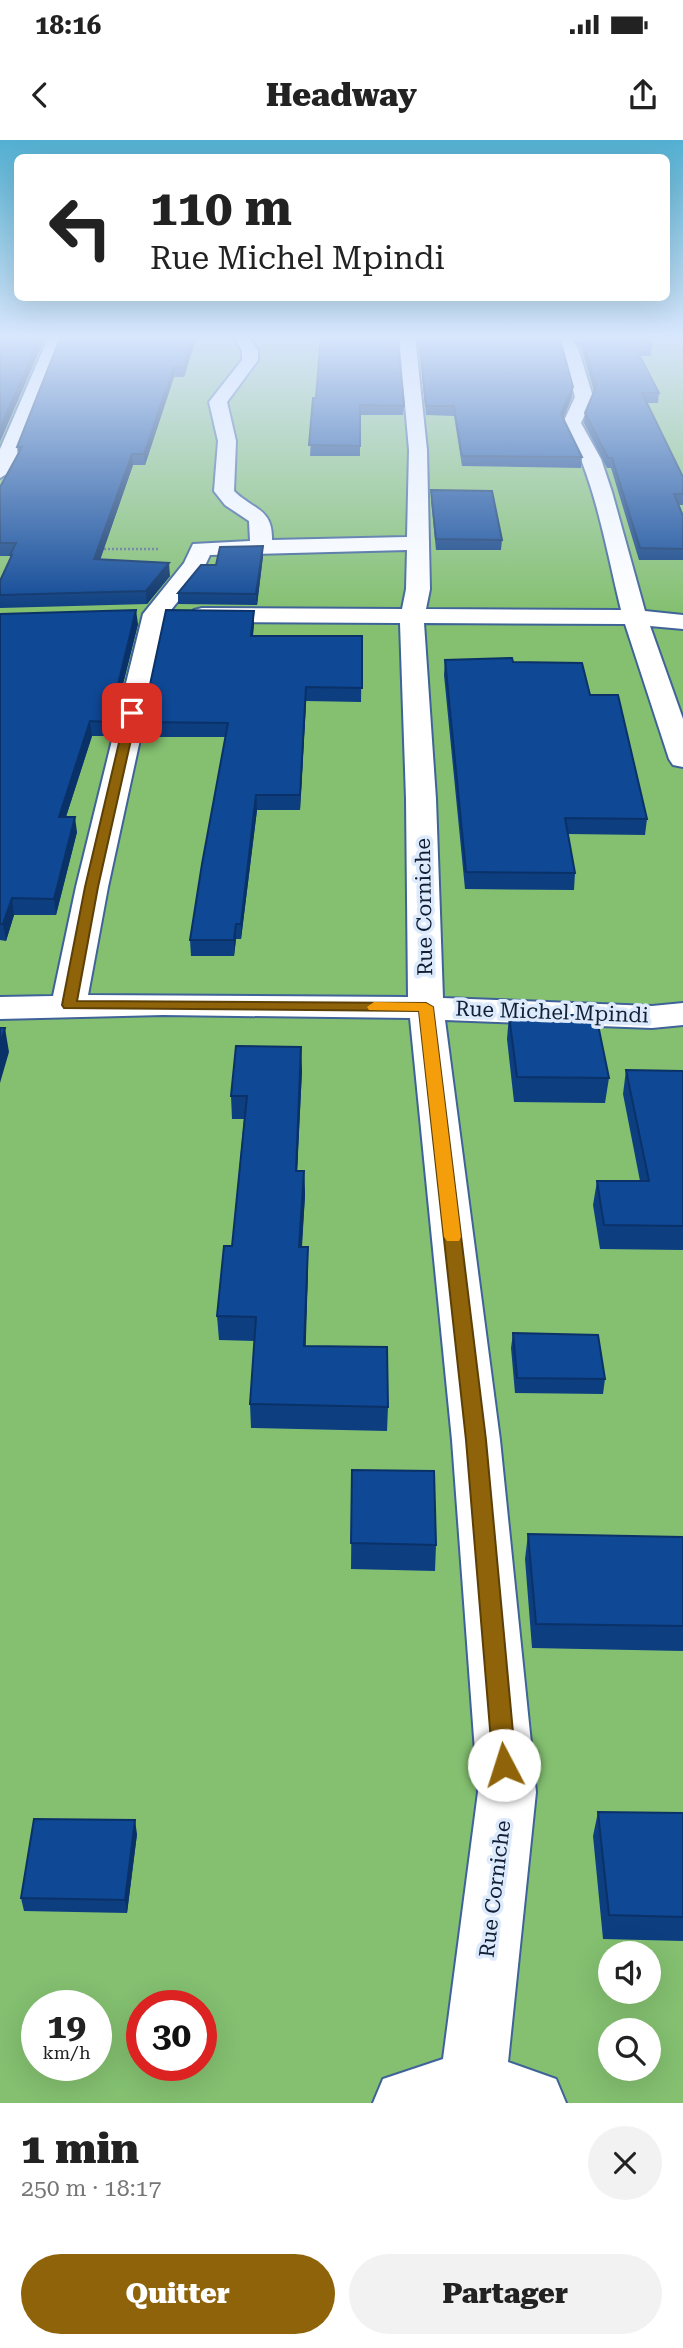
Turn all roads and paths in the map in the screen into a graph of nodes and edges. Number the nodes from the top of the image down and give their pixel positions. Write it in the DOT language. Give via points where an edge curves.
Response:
graph roads {
  1 [pos="19,428"];
  2 [pos="223,428"];
  3 [pos="416,428"];
  4 [pos="574,428"];
  5 [pos="0,472"];
  6 [pos="418,543"];
  7 [pos="261,548"];
  8 [pos="96,549"];
  9 [pos="201,549"];
  10 [pos="142,614"];
  11 [pos="412,617"];
  12 [pos="635,617"];
  13 [pos="683,622"];
  14 [pos="683,759"];
  15 [pos="69,1005"];
  16 [pos="426,1007"];
  17 [pos="0,1008"];
  18 [pos="683,1014"];
  19 [pos="493,2097"];
  20 [pos="407,2103"];
  1 -- 5 [label="street"];
  2 -- 7 [label="street" via="224,491 257,517"];
  3 -- 6 [label="street, Rue Corniche"];
  4 -- 12 [label="street" via="603,492"];
  6 -- 7 [label="street"];
  6 -- 11 [label="street, Rue Corniche" via="418,589"];
  7 -- 9 [label="street"];
  8 -- 9 [label="path"];
  9 -- 10 [label="street" via="195,565"];
  10 -- 11 [label="street"];
  10 -- 15 [label="street"];
  11 -- 12 [label="street"];
  11 -- 16 [label="street, Rue Corniche"];
  12 -- 13 [label="street"];
  12 -- 14 [label="street"];
  15 -- 16 [label="street, Rue Michel Mpindi"];
  15 -- 17 [label="street, Rue Michel Mpindi"];
  16 -- 18 [label="street, Rue Michel Mpindi" via="652,1017"];
  16 -- 19 [label="street, Rue Corniche" via="476,1440 507,1792"];
  19 -- 20 [label="street"];
}
